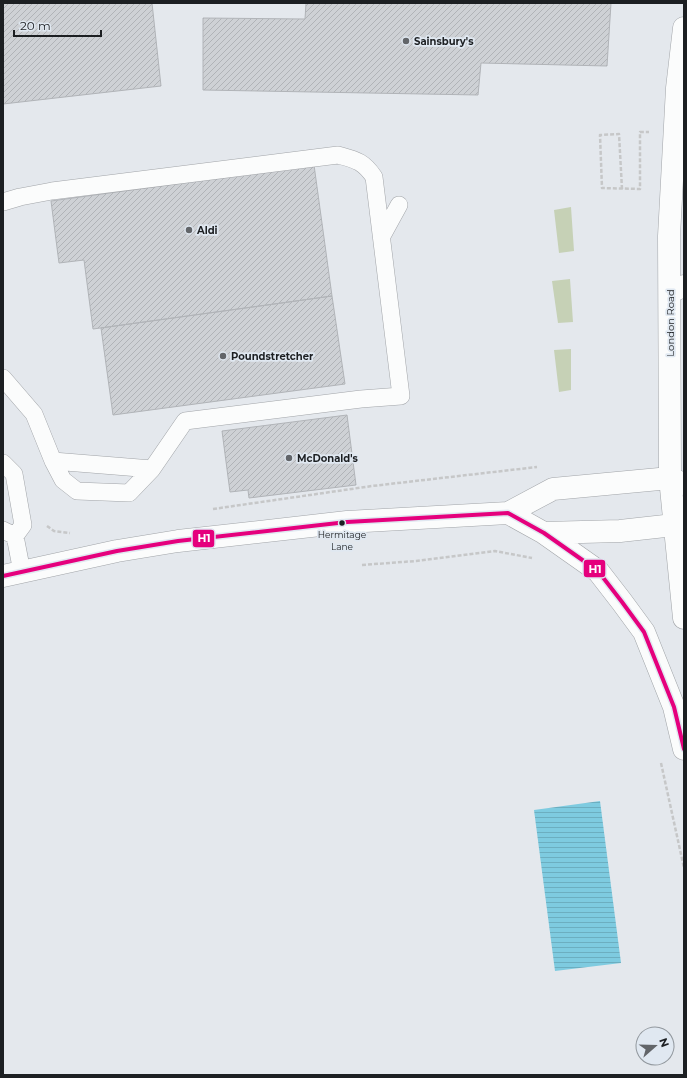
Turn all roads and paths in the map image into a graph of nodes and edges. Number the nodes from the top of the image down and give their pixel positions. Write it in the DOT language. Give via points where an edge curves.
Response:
graph roads {
  1 [pos="684,28"];
  2 [pos="652,132"];
  3 [pos="622,189"];
  4 [pos="3,202"];
  5 [pos="399,205"];
  6 [pos="382,236"];
  7 [pos="677,289"];
  8 [pos="3,378"];
  9 [pos="53,461"];
  10 [pos="3,463"];
  11 [pos="541,466"];
  12 [pos="152,469"];
  13 [pos="677,481"];
  14 [pos="211,509"];
  15 [pos="508,513"];
  16 [pos="43,520"];
  17 [pos="679,523"];
  18 [pos="9,533"];
  19 [pos="544,533"];
  20 [pos="75,534"];
  21 [pos="537,559"];
  22 [pos="362,565"];
  23 [pos="13,574"];
  24 [pos="684,618"];
  25 [pos="684,749"];
  26 [pos="660,760"];
  27 [pos="684,868"];
  1 -- 7 [label="main road, London Road" via="677,88 669,236"];
  2 -- 3 [label="path" via="640,132 640,190"];
  3 -- 3 [label="path" via="619,134 600,135 602,188"];
  4 -- 6 [label="lane" via="52,191 338,155 366,165 374,177"];
  5 -- 6 [label="lane"];
  6 -- 12 [label="lane" via="401,396 185,421"];
  7 -- 13 [label="main road, London Road"];
  8 -- 9 [label="lane" via="34,414"];
  9 -- 12 [label="lane"];
  9 -- 12 [label="lane" via="63,480 77,491 129,493"];
  10 -- 18 [label="lane" via="14,474 23,525"];
  11 -- 14 [label="path" via="372,486"];
  13 -- 15 [label="main road" via="554,489"];
  13 -- 17 [label="main road, London Road"];
  15 -- 19 [label="main road"];
  15 -- 23 [label="main road" via="347,522 237,534 117,551"];
  16 -- 20 [label="path" via="54,531"];
  17 -- 19 [label="main road" via="620,531"];
  17 -- 24 [label="main road, London Road"];
  18 -- 23 [label="lane"];
  19 -- 25 [label="main road" via="598,571 644,632 674,707"];
  21 -- 22 [label="path" via="495,551"];
  26 -- 27 [label="path"];
}
